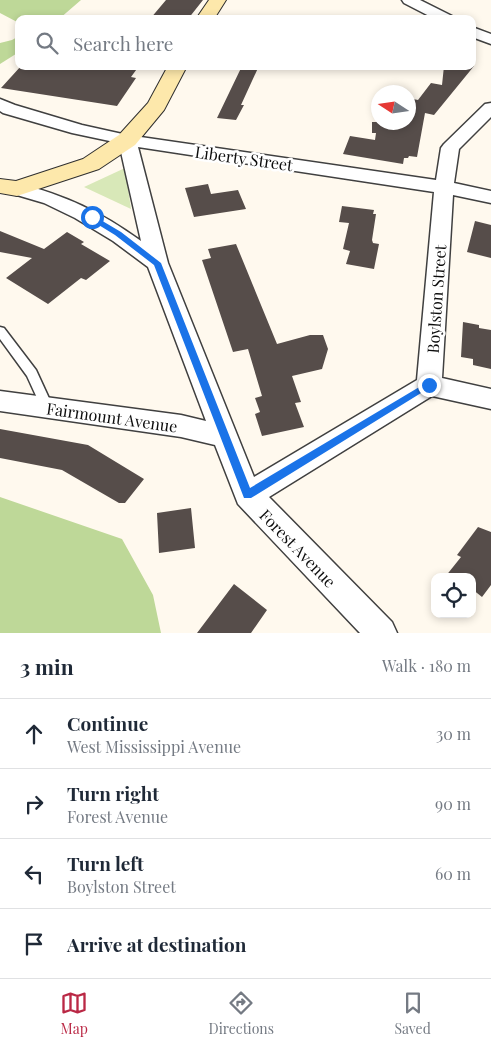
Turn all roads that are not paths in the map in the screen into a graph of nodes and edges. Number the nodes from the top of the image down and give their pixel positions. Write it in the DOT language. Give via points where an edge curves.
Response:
graph roads {
  1 [pos="218,0"];
  2 [pos="409,0"];
  3 [pos="208,15"];
  4 [pos="439,15"];
  5 [pos="476,33"];
  6 [pos="491,40"];
  7 [pos="176,70"];
  8 [pos="0,104"];
  9 [pos="491,108"];
  10 [pos="127,140"];
  11 [pos="444,187"];
  12 [pos="8,188"];
  13 [pos="491,197"];
  14 [pos="157,263"];
  15 [pos="0,331"];
  16 [pos="429,385"];
  17 [pos="491,399"];
  18 [pos="0,401"];
  19 [pos="47,407"];
  20 [pos="223,436"];
  21 [pos="248,495"];
  22 [pos="381,633"];
  1 -- 3 [label="street"];
  2 -- 4 [label="street"];
  5 -- 6 [label="street"];
  7 -- 10 [label="street" via="157,106"];
  8 -- 10 [label="street, Liberty Street" via="78,129"];
  9 -- 11 [label="street, Boylston Street" via="450,148"];
  10 -- 11 [label="street, Liberty Street"];
  10 -- 12 [label="street" via="91,164"];
  10 -- 14 [label="street, Forest Avenue"];
  11 -- 13 [label="street, Liberty Street"];
  11 -- 16 [label="street, Boylston Street"];
  12 -- 14 [label="street" via="53,199 92,217"];
  14 -- 20 [label="street, Forest Avenue"];
  15 -- 19 [label="lane" via="32,373"];
  16 -- 17 [label="street"];
  16 -- 21 [label="street"];
  18 -- 19 [label="street, Fairmount Avenue"];
  19 -- 20 [label="street, Fairmount Avenue" via="180,426"];
  20 -- 21 [label="street, Forest Avenue"];
  21 -- 22 [label="street, Forest Avenue"];
}
